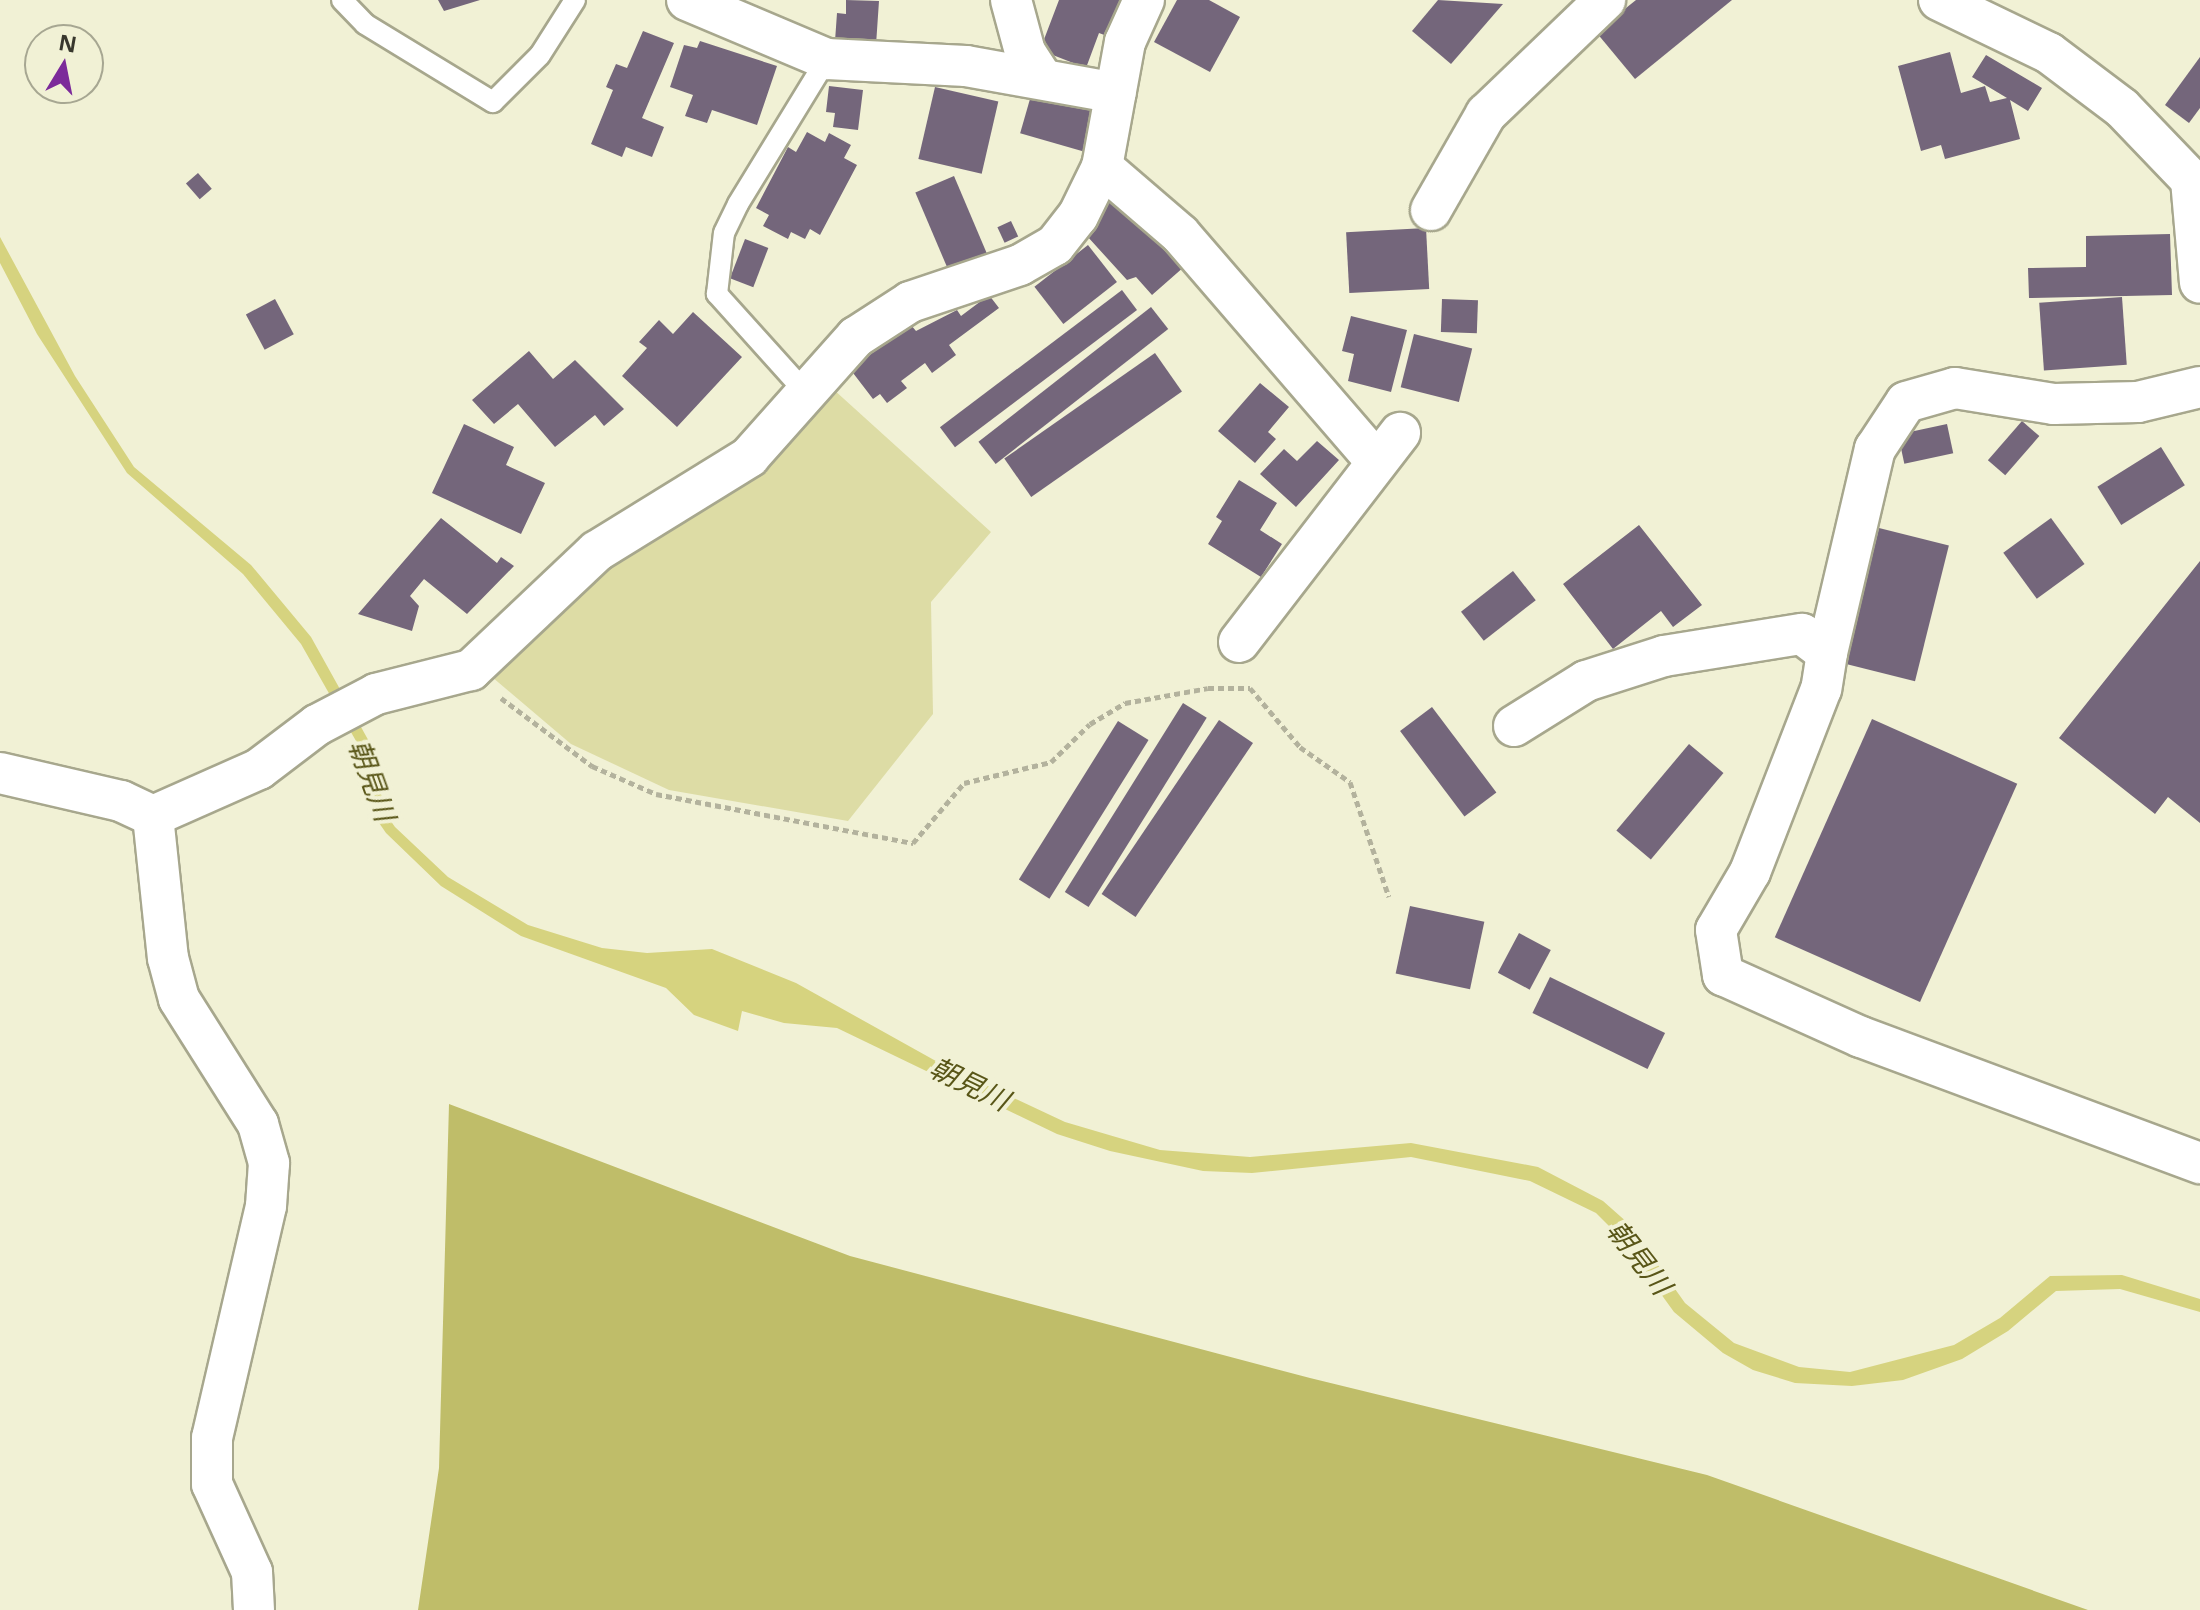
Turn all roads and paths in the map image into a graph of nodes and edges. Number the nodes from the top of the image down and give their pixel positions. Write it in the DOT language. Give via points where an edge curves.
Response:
graph roads {
  1 [pos="342,0"];
  2 [pos="575,0"];
  3 [pos="687,0"];
  4 [pos="762,0"];
  5 [pos="1011,0"];
  6 [pos="1144,0"];
  7 [pos="1605,0"];
  8 [pos="1939,0"];
  9 [pos="827,59"];
  10 [pos="1041,77"];
  11 [pos="1116,93"];
  12 [pos="1102,167"];
  13 [pos="2195,178"];
  14 [pos="1431,210"];
  15 [pos="2200,283"];
  16 [pos="2200,387"];
  17 [pos="807,394"];
  18 [pos="1239,642"];
  19 [pos="1827,653"];
  20 [pos="471,670"];
  21 [pos="1514,726"];
  22 [pos="0,773"];
  23 [pos="153,816"];
  24 [pos="1389,897"];
  25 [pos="2200,1163"];
  26 [pos="254,1610"];
  1 -- 2 [label="lane" via="365,24 493,102 540,55"];
  3 -- 9 [label="street"];
  4 -- 9 [label="street" via="781,26"];
  5 -- 10 [label="street" via="1025,52"];
  6 -- 11 [label="street" via="1125,42"];
  7 -- 14 [label="street" via="1486,114"];
  8 -- 13 [label="street" via="2049,53 2122,108"];
  9 -- 10 [label="street" via="966,66"];
  9 -- 17 [label="lane" via="724,233 717,294"];
  10 -- 11 [label="street"];
  11 -- 12 [label="street"];
  12 -- 17 [label="street" via="1078,216 1055,245 1020,265 910,302 856,337"];
  12 -- 18 [label="street" via="1180,234 1388,447"];
  13 -- 15 [label="street"];
  16 -- 19 [label="street" via="2138,402 2054,404 1955,388 1906,402 1875,449"];
  17 -- 20 [label="street" via="749,457 597,551"];
  19 -- 21 [label="street" via="1802,634 1664,656 1586,681"];
  19 -- 25 [label="street" via="1806,734 1750,872 1716,930 1723,975 1861,1037"];
  20 -- 23 [label="street" via="376,694 317,725 259,769"];
  20 -- 24 [label="path" via="520,715 592,766 656,794 913,843 964,783 1051,762 1090,724 1125,703 1208,688 1250,688 1300,747 1350,782"];
  22 -- 23 [label="street" via="121,801"];
  23 -- 26 [label="street" via="168,958 179,999 258,1124 269,1163 266,1206 212,1438 212,1484 252,1572"];
}
